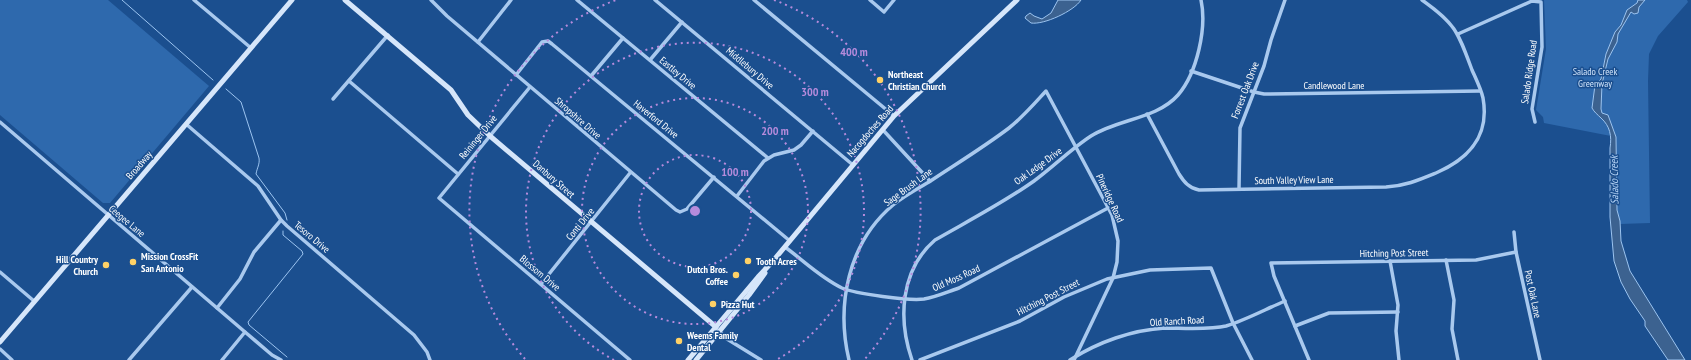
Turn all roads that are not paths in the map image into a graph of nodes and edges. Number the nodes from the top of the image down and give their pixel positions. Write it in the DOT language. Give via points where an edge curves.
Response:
graph roads {
  1 [pos="194,0"];
  2 [pos="292,0"];
  3 [pos="345,0"];
  4 [pos="431,0"];
  5 [pos="511,0"];
  6 [pos="577,0"];
  7 [pos="655,0"];
  8 [pos="754,0"];
  9 [pos="870,0"];
  10 [pos="894,0"];
  11 [pos="1017,0"];
  12 [pos="1201,0"];
  13 [pos="1285,0"];
  14 [pos="1422,0"];
  15 [pos="1539,0"];
  16 [pos="682,22"];
  17 [pos="1458,34"];
  18 [pos="388,36"];
  19 [pos="623,38"];
  20 [pos="478,42"];
  21 [pos="251,48"];
  22 [pos="650,60"];
  23 [pos="1191,71"];
  24 [pos="516,75"];
  25 [pos="591,76"];
  26 [pos="349,81"];
  27 [pos="530,86"];
  28 [pos="1480,91"];
  29 [pos="1046,92"];
  30 [pos="1254,92"];
  31 [pos="333,99"];
  32 [pos="1147,114"];
  33 [pos="894,116"];
  34 [pos="0,122"];
  35 [pos="1535,122"];
  36 [pos="186,124"];
  37 [pos="883,130"];
  38 [pos="813,131"];
  39 [pos="490,136"];
  40 [pos="1076,148"];
  41 [pos="768,158"];
  42 [pos="853,164"];
  43 [pos="630,173"];
  44 [pos="458,174"];
  45 [pos="714,177"];
  46 [pos="930,180"];
  47 [pos="1239,189"];
  48 [pos="736,196"];
  49 [pos="439,198"];
  50 [pos="1108,208"];
  51 [pos="108,215"];
  52 [pos="281,220"];
  53 [pos="591,223"];
  54 [pos="1514,232"];
  55 [pos="790,241"];
  56 [pos="785,247"];
  57 [pos="1516,252"];
  58 [pos="1446,260"];
  59 [pos="1390,261"];
  60 [pos="767,269"];
  61 [pos="0,272"];
  62 [pos="1113,278"];
  63 [pos="541,284"];
  64 [pos="192,287"];
  65 [pos="846,289"];
  66 [pos="905,298"];
  67 [pos="34,301"];
  68 [pos="1285,301"];
  69 [pos="217,308"];
  70 [pos="1398,312"];
  71 [pos="1233,323"];
  72 [pos="1295,326"];
  73 [pos="716,327"];
  74 [pos="720,331"];
  75 [pos="245,332"];
  76 [pos="0,342"];
  77 [pos="0,349"];
  78 [pos="1075,358"];
  79 [pos="12,360"];
  80 [pos="129,360"];
  81 [pos="222,360"];
  82 [pos="282,360"];
  83 [pos="430,360"];
  84 [pos="630,360"];
  85 [pos="688,360"];
  86 [pos="696,360"];
  87 [pos="761,360"];
  88 [pos="849,360"];
  89 [pos="912,360"];
  90 [pos="920,360"];
  91 [pos="1070,360"];
  92 [pos="1252,360"];
  93 [pos="1309,360"];
  94 [pos="1399,360"];
  95 [pos="1458,360"];
  96 [pos="1540,360"];
  1 -- 21 [label="street"];
  2 -- 21 [label="main road, Broadway"];
  3 -- 18 [label="main road, Danbury Street"];
  4 -- 20 [label="street, Shropshire Drive"];
  5 -- 20 [label="street"];
  6 -- 19 [label="street, Eastley Drive"];
  7 -- 16 [label="street, Middlebury Drive"];
  8 -- 33 [label="street"];
  9 -- 10 [label="street" via="884,12"];
  11 -- 33 [label="main road, Nacogdoches Road"];
  12 -- 23 [label="street, Oak Ledge Drive" via="1203,29"];
  13 -- 30 [label="street, Forrest Oak Drive"];
  14 -- 17 [label="street, South Valley View Lane" via="1446,18"];
  15 -- 17 [label="street"];
  15 -- 35 [label="street, Salado Ridge Road" via="1542,4 1542,47 1532,109"];
  16 -- 22 [label="street"];
  16 -- 38 [label="street, Middlebury Drive"];
  17 -- 28 [label="street, South Valley View Lane"];
  18 -- 26 [label="street"];
  18 -- 39 [label="main road, Danbury Street" via="451,90 468,115"];
  19 -- 22 [label="street, Eastley Drive"];
  19 -- 25 [label="street"];
  20 -- 24 [label="street, Shropshire Drive"];
  21 -- 36 [label="main road, Broadway"];
  22 -- 41 [label="street, Eastley Drive"];
  23 -- 30 [label="street, Candlewood Lane"];
  23 -- 32 [label="street, Oak Ledge Drive" via="1176,98"];
  24 -- 25 [label="street, Haverford Drive" via="542,42 548,41"];
  24 -- 27 [label="street, Shropshire Drive"];
  25 -- 45 [label="street, Haverford Drive"];
  26 -- 31 [label="street"];
  26 -- 44 [label="street"];
  27 -- 39 [label="street, Reininger Drive"];
  27 -- 43 [label="street, Shropshire Drive"];
  28 -- 30 [label="street, Candlewood Lane" via="1264,94"];
  28 -- 47 [label="street, South Valley View Lane" via="1484,104 1484,118 1481,132 1473,147 1450,167 1418,181 1386,187"];
  29 -- 40 [label="street, Pineridge Road"];
  29 -- 46 [label="street, Sage Brush Lane" via="1010,127"];
  30 -- 47 [label="street, Forrest Oak Drive" via="1240,128"];
  32 -- 40 [label="street, Oak Ledge Drive" via="1100,131"];
  32 -- 47 [label="street, South Valley View Lane" via="1187,185 1199,190"];
  33 -- 37 [label="main road, Nacogdoches Road"];
  34 -- 51 [label="street, Ceegee Lane"];
  36 -- 51 [label="main road, Broadway"];
  36 -- 52 [label="street, Tesoro Drive" via="258,186"];
  37 -- 42 [label="main road, Nacogdoches Road"];
  37 -- 46 [label="street"];
  38 -- 41 [label="street" via="794,150"];
  38 -- 42 [label="street, Middlebury Drive"];
  39 -- 44 [label="street, Reininger Drive"];
  39 -- 53 [label="main road, Danbury Street"];
  40 -- 50 [label="street, Pineridge Road"];
  40 -- 66 [label="street, Oak Ledge Drive" via="1033,182 930,245 914,267"];
  41 -- 48 [label="street"];
  42 -- 55 [label="main road, Nacogdoches Road"];
  43 -- 45 [label="street, Shropshire Drive" via="680,212 686,209"];
  43 -- 53 [label="street, Conti Drive"];
  44 -- 49 [label="street, Reininger Drive"];
  45 -- 48 [label="street, Haverford Drive"];
  46 -- 65 [label="street, Sage Brush Lane" via="899,201 878,222 860,249"];
  48 -- 55 [label="street, Haverford Drive"];
  49 -- 63 [label="street, Blossom Drive"];
  50 -- 62 [label="street, Pineridge Road" via="1114,220 1118,241"];
  50 -- 66 [label="street, Old Moss Road" via="959,288 933,297 913,300"];
  51 -- 64 [label="street, Ceegee Lane"];
  51 -- 67 [label="main road, Broadway"];
  52 -- 69 [label="street" via="254,252 240,279"];
  52 -- 83 [label="street, Tesoro Drive" via="411,332"];
  53 -- 63 [label="street, Conti Drive"];
  53 -- 73 [label="main road, Danbury Street"];
  54 -- 57 [label="street, Post Oak Lane"];
  55 -- 56 [label="main road, Nacogdoches Road"];
  56 -- 60 [label="main road, Nacogdoches Road"];
  56 -- 65 [label="street, Old Moss Road" via="828,280"];
  57 -- 58 [label="street, Hitching Post Street" via="1482,260"];
  57 -- 96 [label="street, Post Oak Lane"];
  58 -- 59 [label="street, Hitching Post Street"];
  58 -- 95 [label="street" via="1454,300 1452,329"];
  59 -- 68 [label="street, Hitching Post Street" via="1271,263"];
  59 -- 70 [label="street" via="1398,299"];
  60 -- 73 [label="main road, Nacogdoches Road"];
  60 -- 74 [label="main road, Nacogdoches Road"];
  61 -- 67 [label="street"];
  62 -- 71 [label="street, Hitching Post Street" via="1150,270 1211,268"];
  62 -- 78 [label="street, Pineridge Road"];
  62 -- 90 [label="street, Hitching Post Street" via="1064,296 1020,321"];
  63 -- 84 [label="street, Blossom Drive"];
  64 -- 69 [label="street, Ceegee Lane"];
  64 -- 80 [label="street"];
  65 -- 66 [label="street, Old Moss Road"];
  65 -- 88 [label="street, Sage Brush Lane" via="843,316"];
  66 -- 89 [label="street, Oak Ledge Drive" via="903,325"];
  67 -- 76 [label="main road, Broadway"];
  68 -- 71 [label="street, Old Ranch Road"];
  68 -- 72 [label="street"];
  69 -- 75 [label="street, Ceegee Lane"];
  70 -- 72 [label="street" via="1329,313"];
  70 -- 94 [label="street" via="1396,331"];
  71 -- 78 [label="street, Old Ranch Road" via="1220,327 1164,328 1136,333 1115,338"];
  71 -- 92 [label="street"];
  72 -- 93 [label="street"];
  73 -- 74 [label="street, Danbury Street"];
  73 -- 85 [label="main road, Nacogdoches Road"];
  74 -- 86 [label="main road, Nacogdoches Road"];
  74 -- 87 [label="street, Danbury Street" via="733,343"];
  75 -- 81 [label="street"];
  75 -- 82 [label="street, Ceegee Lane" via="272,355"];
  77 -- 79 [label="street"];
  78 -- 91 [label="street, Old Ranch Road"];
}
